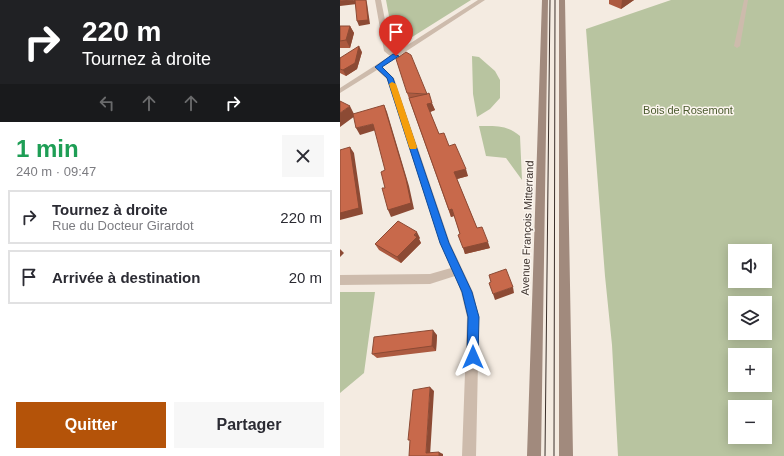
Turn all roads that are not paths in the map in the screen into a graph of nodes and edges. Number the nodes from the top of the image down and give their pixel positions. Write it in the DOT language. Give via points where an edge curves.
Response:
graph roads {
  1 [pos="378,0"];
  2 [pos="482,0"];
  3 [pos="545,0"];
  4 [pos="562,0"];
  5 [pos="746,0"];
  6 [pos="737,46"];
  7 [pos="396,56"];
  8 [pos="378,67"];
  9 [pos="340,91"];
  10 [pos="457,272"];
  11 [pos="340,280"];
  12 [pos="468,456"];
  13 [pos="534,456"];
  14 [pos="566,456"];
  1 -- 7 [label="street" via="388,51"];
  2 -- 7 [label="street"];
  3 -- 13 [label="main road, Avenue François Mitterrand"];
  4 -- 14 [label="main road"];
  5 -- 6 [label="lane"];
  7 -- 8 [label="street"];
  8 -- 9 [label="street"];
  8 -- 10 [label="street" via="390,78"];
  10 -- 11 [label="street" via="430,279"];
  10 -- 12 [label="street" via="467,292 473,317"];
}
